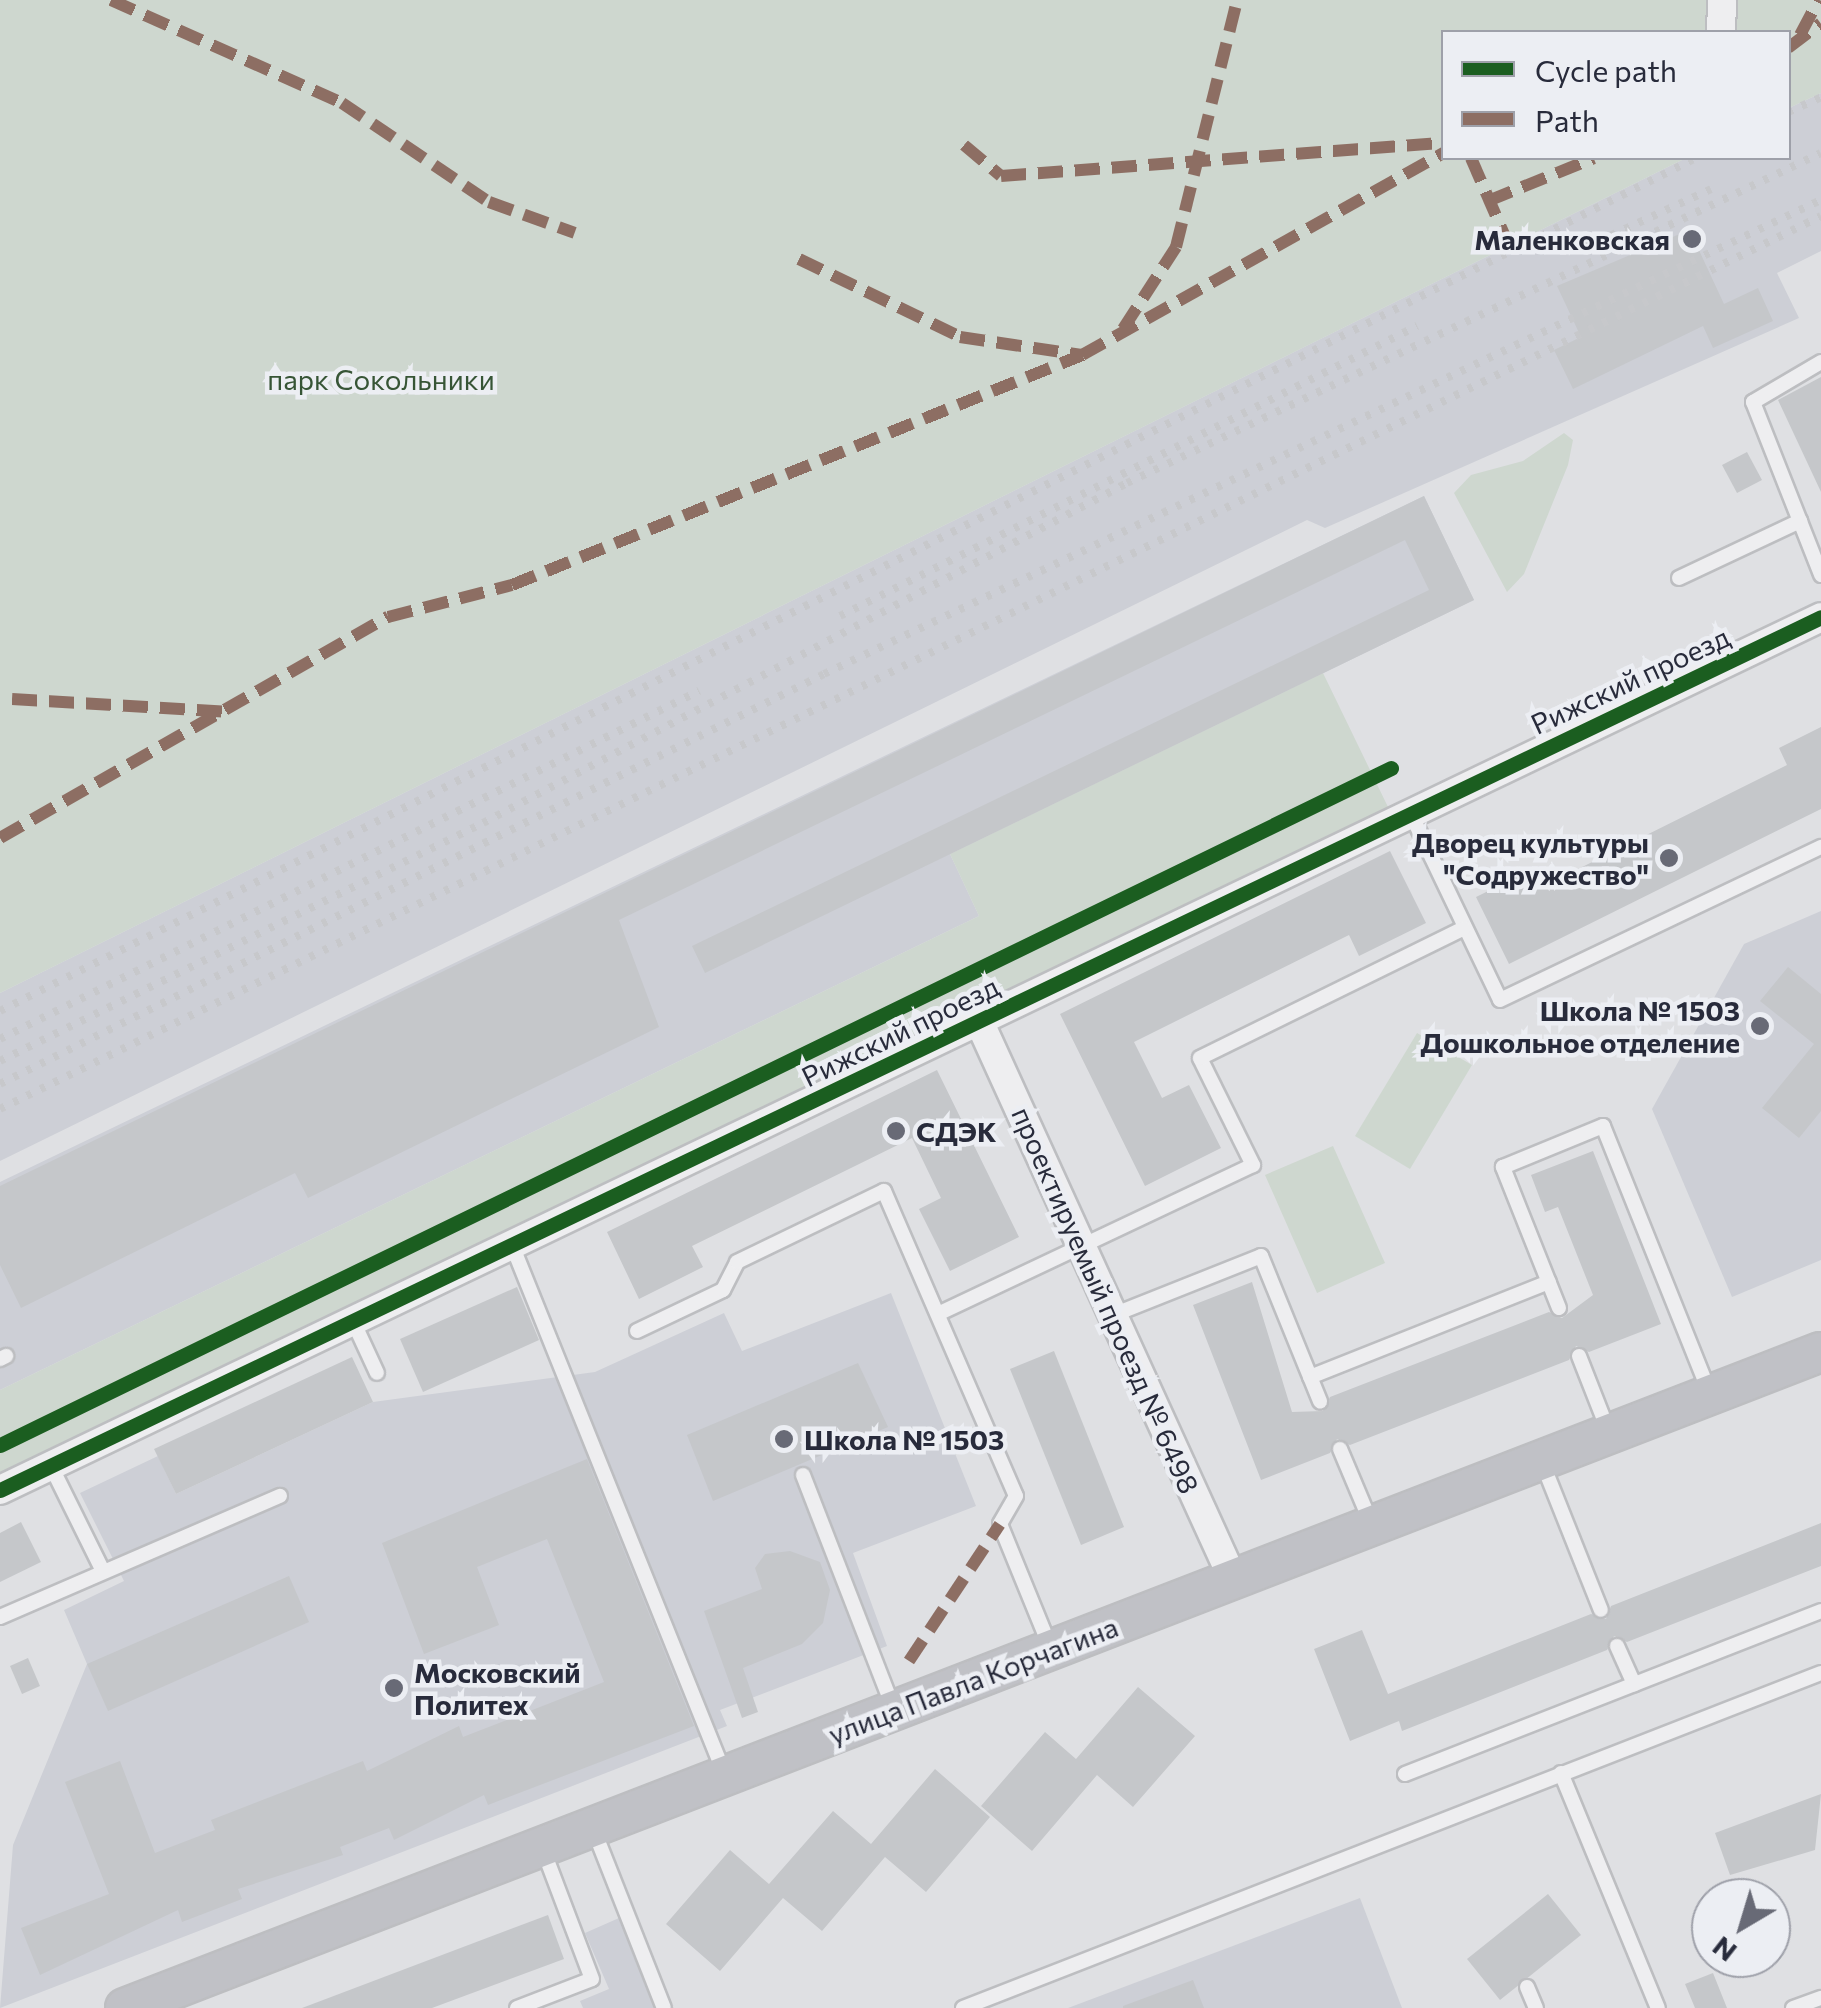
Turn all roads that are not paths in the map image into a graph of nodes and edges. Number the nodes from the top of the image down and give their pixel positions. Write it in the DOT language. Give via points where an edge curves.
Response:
graph roads {
  1 [pos="1722,0"];
  2 [pos="1720,30"];
  3 [pos="1821,362"];
  4 [pos="1800,520"];
  5 [pos="1819,564"];
  6 [pos="1678,578"];
  7 [pos="1821,618"];
  8 [pos="1410,812"];
  9 [pos="1821,847"];
  10 [pos="1464,928"];
  11 [pos="980,1021"];
  12 [pos="512,1245"];
  13 [pos="1082,1247"];
  14 [pos="1549,1282"];
  15 [pos="1559,1308"];
  16 [pos="942,1312"];
  17 [pos="1114,1315"];
  18 [pos="353,1321"];
  19 [pos="637,1331"];
  20 [pos="1821,1352"];
  21 [pos="1579,1356"];
  22 [pos="377,1372"];
  23 [pos="1310,1377"];
  24 [pos="1710,1395"];
  25 [pos="1320,1401"];
  26 [pos="1610,1434"];
  27 [pos="1340,1449"];
  28 [pos="1541,1460"];
  29 [pos="51,1466"];
  30 [pos="803,1475"];
  31 [pos="0,1490"];
  32 [pos="280,1496"];
  33 [pos="1372,1526"];
  34 [pos="104,1572"];
  35 [pos="1233,1579"];
  36 [pos="1601,1610"];
  37 [pos="1821,1611"];
  38 [pos="0,1618"];
  39 [pos="1616,1646"];
  40 [pos="1051,1650"];
  41 [pos="1821,1673"];
  42 [pos="1634,1684"];
  43 [pos="894,1710"];
  44 [pos="1561,1773"];
  45 [pos="1406,1774"];
  46 [pos="725,1776"];
  47 [pos="593,1827"];
  48 [pos="542,1846"];
  49 [pos="1527,1987"];
  50 [pos="1821,1998"];
  51 [pos="125,2008"];
  52 [pos="516,2008"];
  53 [pos="664,2008"];
  54 [pos="963,2008"];
  55 [pos="1536,2008"];
  56 [pos="1658,2008"];
  57 [pos="1794,2008"];
  1 -- 2 [label="street"];
  3 -- 4 [label="lane" via="1753,402"];
  4 -- 5 [label="lane"];
  4 -- 6 [label="lane"];
  7 -- 8 [label="street, Рижский проезд"];
  8 -- 10 [label="lane"];
  8 -- 11 [label="street, Рижский проезд"];
  9 -- 10 [label="lane" via="1500,1000"];
  10 -- 13 [label="lane" via="1200,1058 1253,1166"];
  11 -- 12 [label="street, Рижский проезд"];
  11 -- 13 [label="street, проектируемый проезд № 6498"];
  12 -- 18 [label="street, Рижский проезд"];
  12 -- 46 [label="lane"];
  13 -- 16 [label="lane"];
  13 -- 17 [label="street, проектируемый проезд № 6498"];
  14 -- 15 [label="lane"];
  14 -- 23 [label="lane"];
  14 -- 24 [label="lane" via="1503,1167 1603,1126"];
  16 -- 19 [label="lane" via="884,1191 737,1262 724,1290"];
  16 -- 40 [label="lane" via="1016,1496 1000,1524"];
  17 -- 23 [label="lane" via="1261,1256"];
  17 -- 35 [label="street, проектируемый проезд № 6498"];
  18 -- 22 [label="lane"];
  18 -- 29 [label="street, Рижский проезд"];
  20 -- 24 [label="street, улица Павла Корчагина"];
  21 -- 26 [label="lane"];
  23 -- 25 [label="lane"];
  24 -- 26 [label="street, улица Павла Корчагина"];
  26 -- 28 [label="street, улица Павла Корчагина"];
  27 -- 33 [label="lane"];
  28 -- 33 [label="street, улица Павла Корчагина"];
  28 -- 36 [label="lane"];
  29 -- 31 [label="street, Рижский проезд"];
  29 -- 34 [label="lane"];
  30 -- 43 [label="lane"];
  32 -- 34 [label="lane"];
  33 -- 35 [label="street, улица Павла Корчагина"];
  34 -- 38 [label="lane"];
  35 -- 40 [label="street, улица Павла Корчагина"];
  37 -- 42 [label="lane"];
  39 -- 42 [label="lane"];
  40 -- 43 [label="street, улица Павла Корчагина"];
  41 -- 44 [label="lane"];
  42 -- 45 [label="lane"];
  43 -- 46 [label="street, улица Павла Корчагина"];
  44 -- 54 [label="lane"];
  44 -- 56 [label="lane"];
  46 -- 47 [label="street, улица Павла Корчагина"];
  47 -- 48 [label="street, улица Павла Корчагина"];
  47 -- 53 [label="lane"];
  48 -- 51 [label="street, улица Павла Корчагина"];
  48 -- 52 [label="lane" via="592,1979"];
  49 -- 55 [label="lane"];
  50 -- 57 [label="lane"];
}
